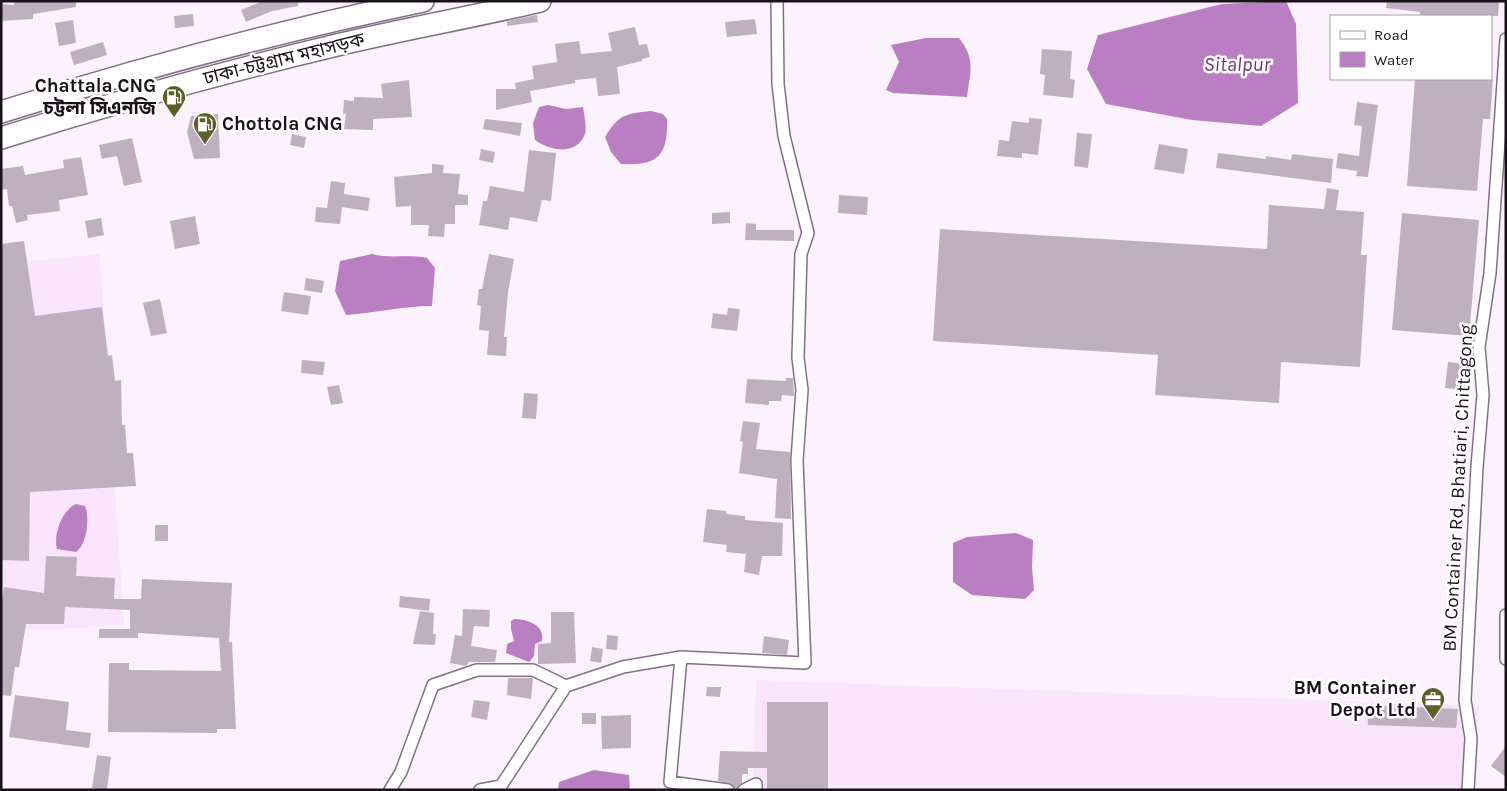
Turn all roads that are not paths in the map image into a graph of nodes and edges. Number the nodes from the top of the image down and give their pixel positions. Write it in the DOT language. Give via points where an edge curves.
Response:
graph roads {
  1 [pos="423,1"];
  2 [pos="540,1"];
  3 [pos="776,1"];
  4 [pos="1506,39"];
  5 [pos="1,112"];
  6 [pos="1,138"];
  7 [pos="1506,615"];
  8 [pos="681,657"];
  9 [pos="1506,660"];
  10 [pos="566,686"];
  11 [pos="390,790"];
  12 [pos="480,790"];
  13 [pos="728,790"];
  14 [pos="744,790"];
  15 [pos="756,790"];
  16 [pos="1468,790"];
  1 -- 5 [label="highway, ঢাকা-চট্টগ্রাম মহাসড়ক" via="117,75"];
  2 -- 6 [label="highway, ঢাকা-চট্টগ্রাম মহাসড়ক" via="228,72 118,101"];
  3 -- 8 [label="street" via="778,84 784,136 808,233 801,254 798,358 802,390 798,460 805,663"];
  4 -- 16 [label="street, BM Container Rd, Bhatiari, Chittagong" via="1490,273 1479,347 1483,395 1465,700 1471,738"];
  7 -- 9 [label="street"];
  8 -- 10 [label="street" via="623,667"];
  8 -- 13 [label="street" via="670,782"];
  10 -- 11 [label="street" via="533,670 477,670 434,685 401,772"];
  10 -- 12 [label="street" via="501,786"];
  14 -- 15 [label="street" via="756,784"];
}
